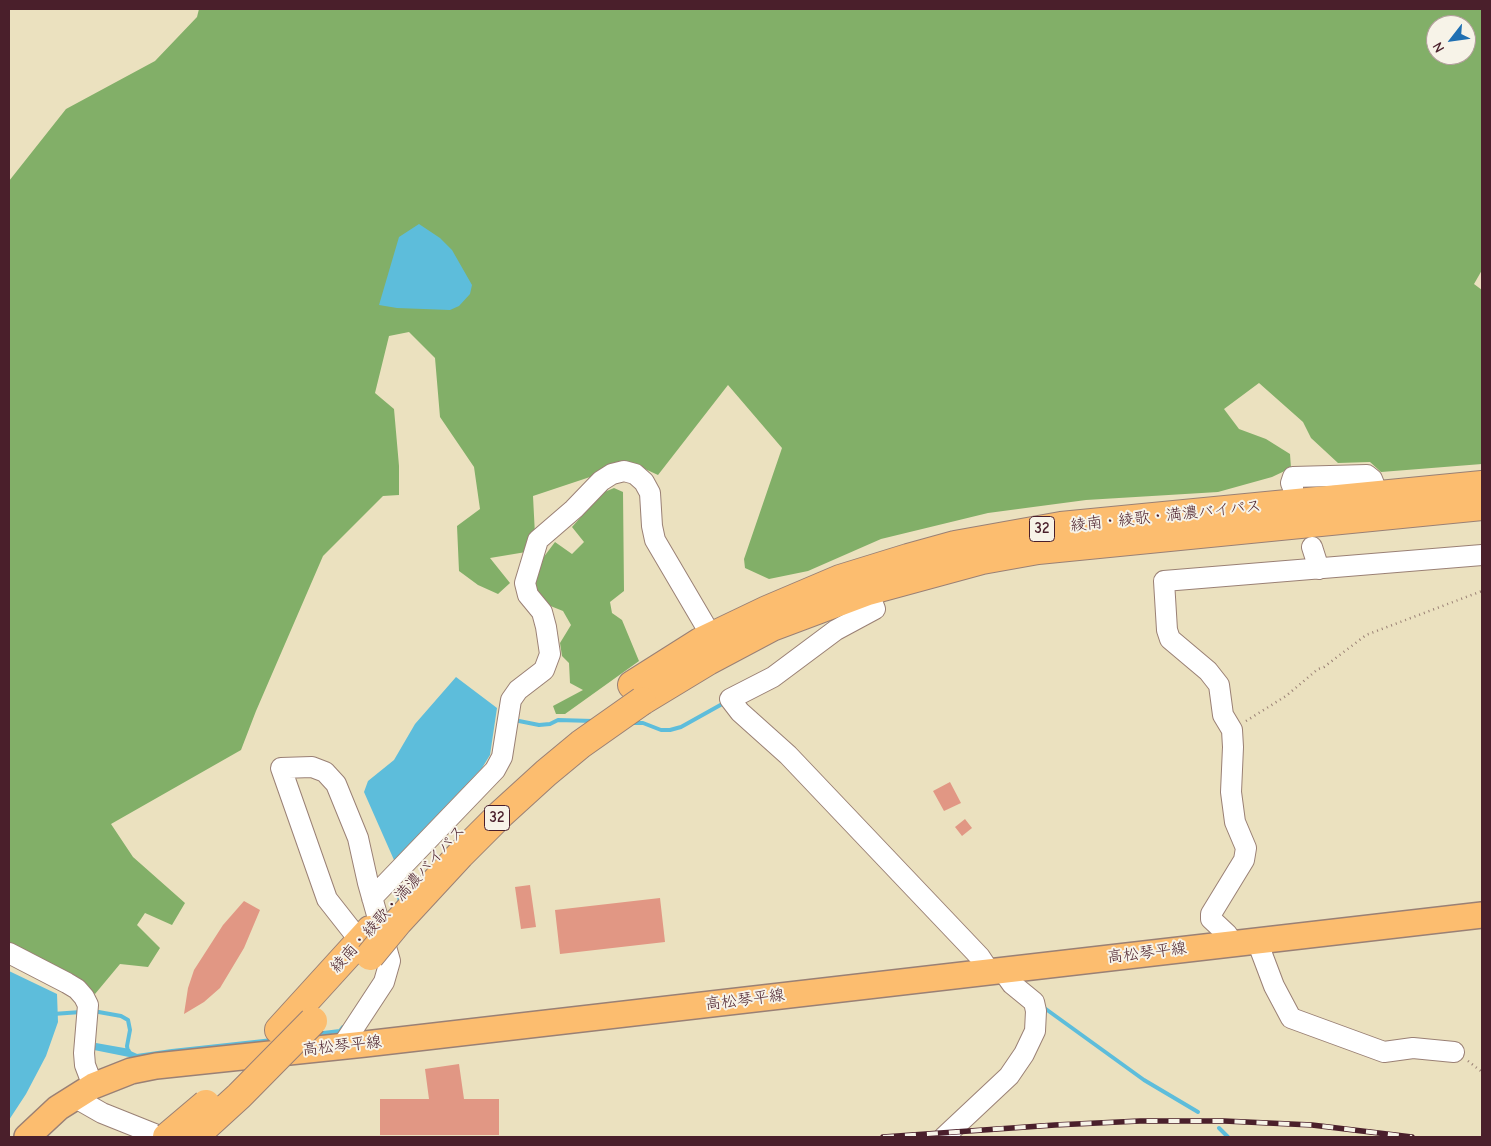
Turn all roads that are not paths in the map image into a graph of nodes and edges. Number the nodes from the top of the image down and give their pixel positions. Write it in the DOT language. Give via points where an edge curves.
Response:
graph roads {
  1 [pos="1482,485"];
  2 [pos="1293,488"];
  3 [pos="1375,506"];
  4 [pos="1482,506"];
  5 [pos="1312,547"];
  6 [pos="1482,556"];
  7 [pos="1319,569"];
  8 [pos="868,591"];
  9 [pos="712,637"];
  10 [pos="637,693"];
  11 [pos="372,898"];
  12 [pos="1482,915"];
  13 [pos="1257,941"];
  14 [pos="367,943"];
  15 [pos="1232,944"];
  16 [pos="9,953"];
  17 [pos="996,971"];
  18 [pos="342,1046"];
  19 [pos="1454,1052"];
  20 [pos="83,1092"];
  21 [pos="27,1137"];
  22 [pos="162,1137"];
  23 [pos="167,1137"];
  24 [pos="194,1137"];
  25 [pos="944,1137"];
  1 -- 3 [label="highway, 綾南・綾歌・満濃バイパス / 32"];
  2 -- 3 [label="street" via="1293,477 1368,475 1374,484"];
  3 -- 4 [label="highway, 綾南・綾歌・満濃バイパス / 32"];
  3 -- 8 [label="highway, 綾南・綾歌・満濃バイパス / 32" via="1038,550 982,560"];
  3 -- 9 [label="highway, 綾南・綾歌・満濃バイパス / 32" via="1061,526 955,545 840,579"];
  5 -- 7 [label="street"];
  6 -- 7 [label="street"];
  7 -- 15 [label="street" via="1164,581 1170,639 1208,671 1219,685 1223,715 1232,730 1231,792 1235,822 1246,848 1244,860 1211,920 1227,934"];
  8 -- 10 [label="highway, 綾南・綾歌・満濃バイパス / 32" via="772,627"];
  8 -- 17 [label="street" via="875,609 842,626 772,677 730,699"];
  9 -- 10 [label="highway, 綾南・綾歌・満濃バイパス / 32"];
  9 -- 11 [label="street" via="655,540 650,493 644,482 635,474 624,471 601,481 538,540 525,583 528,595 542,612 550,654 544,670 518,690 511,700 502,757 495,770"];
  10 -- 14 [label="highway, 綾南・綾歌・満濃バイパス / 32, bridge" via="501,814 398,922"];
  11 -- 14 [label="street" via="358,838 336,784 325,772 312,767 281,768 327,899"];
  11 -- 18 [label="street" via="390,961 384,982"];
  12 -- 13 [label="main road, 高松琴平線"];
  13 -- 15 [label="main road, 高松琴平線"];
  13 -- 19 [label="street" via="1274,986 1291,1018 1384,1052 1413,1048"];
  14 -- 23 [label="highway, 綾南・綾歌・満濃バイパス / 32, bridge" via="224,1087"];
  14 -- 24 [label="highway, 綾南・綾歌・満濃バイパス / 32, bridge" via="313,1021"];
  15 -- 17 [label="main road, 高松琴平線"];
  16 -- 20 [label="street" via="78,990 84,997 88,1005"];
  17 -- 18 [label="main road, 高松琴平線"];
  17 -- 25 [label="street" via="1034,1002 1035,1031 1009,1076"];
  18 -- 20 [label="main road, 高松琴平線" via="156,1066 131,1071"];
  20 -- 21 [label="main road, 高松琴平線" via="58,1108"];
  20 -- 22 [label="street" via="102,1113"];
}
